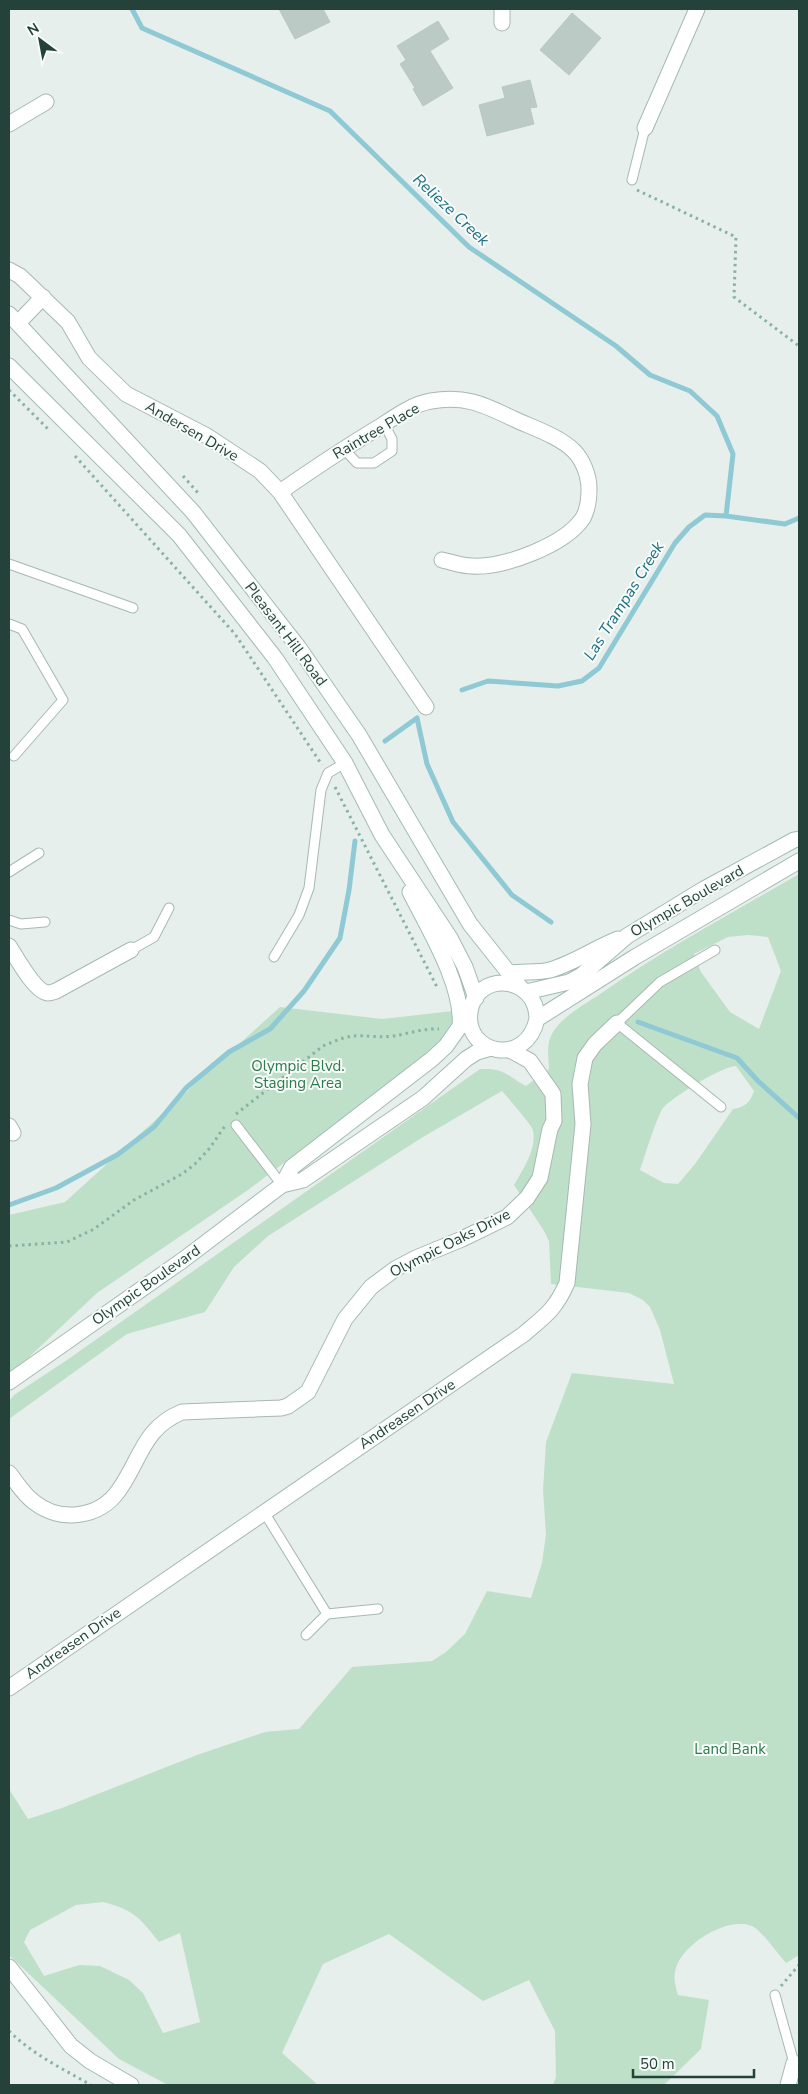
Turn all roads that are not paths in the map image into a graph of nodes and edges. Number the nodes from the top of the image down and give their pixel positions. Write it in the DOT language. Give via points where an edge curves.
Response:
graph roads {
  1 [pos="697,9"];
  2 [pos="46,102"];
  3 [pos="9,124"];
  4 [pos="645,128"];
  5 [pos="632,180"];
  6 [pos="9,270"];
  7 [pos="43,297"];
  8 [pos="12,322"];
  9 [pos="9,366"];
  10 [pos="384,424"];
  11 [pos="343,448"];
  12 [pos="280,492"];
  13 [pos="442,560"];
  14 [pos="9,564"];
  15 [pos="133,608"];
  16 [pos="9,624"];
  17 [pos="426,706"];
  18 [pos="14,756"];
  19 [pos="345,764"];
  20 [pos="382,835"];
  21 [pos="799,839"];
  22 [pos="40,853"];
  23 [pos="799,861"];
  24 [pos="9,872"];
  25 [pos="169,908"];
  26 [pos="9,920"];
  27 [pos="45,922"];
  28 [pos="627,936"];
  29 [pos="9,946"];
  30 [pos="131,950"];
  31 [pos="714,950"];
  32 [pos="274,957"];
  33 [pos="510,973"];
  34 [pos="523,989"];
  35 [pos="473,1005"];
  36 [pos="537,1019"];
  37 [pos="617,1023"];
  38 [pos="460,1027"];
  39 [pos="528,1040"];
  40 [pos="491,1048"];
  41 [pos="510,1050"];
  42 [pos="530,1061"];
  43 [pos="721,1107"];
  44 [pos="236,1125"];
  45 [pos="282,1186"];
  46 [pos="9,1382"];
  47 [pos="9,1473"];
  48 [pos="264,1512"];
  49 [pos="378,1609"];
  50 [pos="327,1614"];
  51 [pos="306,1635"];
  52 [pos="9,1688"];
  53 [pos="9,1967"];
  54 [pos="775,1994"];
  55 [pos="797,2062"];
  56 [pos="131,2085"];
  57 [pos="788,2085"];
  1 -- 4 [label="street"];
  2 -- 3 [label="street"];
  4 -- 5 [label="lane"];
  6 -- 7 [label="street, Andersen Drive"];
  7 -- 8 [label="street"];
  7 -- 12 [label="street, Andersen Drive" via="68,322 89,358 126,394 207,436 260,472"];
  8 -- 33 [label="street, Pleasant Hill Road" via="193,512 299,648 359,735 470,924"];
  9 -- 19 [label="street, Pleasant Hill Road" via="179,535 275,658"];
  10 -- 11 [label="street, Raintree Place"];
  10 -- 11 [label="lane" via="392,439 392,451 374,463 357,463"];
  10 -- 13 [label="street, Raintree Place" via="430,401 475,401 551,436 574,451 582,463 589,480 589,500 583,517 568,533 532,553 496,564 472,566"];
  11 -- 12 [label="street, Raintree Place"];
  12 -- 17 [label="street, Andersen Drive"];
  14 -- 15 [label="lane"];
  16 -- 18 [label="lane" via="22,629 63,700"];
  19 -- 20 [label="street, Pleasant Hill Road"];
  19 -- 32 [label="lane" via="328,774 321,790 309,888 299,915"];
  20 -- 35 [label="street, Pleasant Hill Road" via="450,938 465,967"];
  20 -- 38 [label="street" via="446,964 460,1006"];
  21 -- 28 [label="street, Olympic Boulevard" via="704,889"];
  22 -- 24 [label="lane"];
  23 -- 36 [label="street, Olympic Boulevard"];
  25 -- 30 [label="lane" via="154,937"];
  26 -- 27 [label="lane" via="21,924"];
  28 -- 33 [label="street" via="548,970"];
  28 -- 34 [label="street, Olympic Boulevard" via="582,975 569,982"];
  29 -- 30 [label="street" via="34,983 48,993"];
  31 -- 37 [label="lane" via="660,982"];
  33 -- 34 [label="street, Pleasant Hill Road"];
  34 -- 35 [label="street, Olympic Boulevard" via="508,983 496,984 484,989"];
  34 -- 36 [label="street" via="535,1004"];
  35 -- 38 [label="street, Olympic Boulevard"];
  35 -- 40 [label="street" via="470,1020 474,1034"];
  36 -- 39 [label="street"];
  37 -- 43 [label="lane"];
  37 -- 48 [label="street, Andreasen Drive" via="584,1058 580,1084 583,1124 567,1283 558,1302 524,1334"];
  38 -- 45 [label="street, Olympic Boulevard" via="432,1059 292,1167"];
  39 -- 41 [label="street"];
  39 -- 42 [label="street, Olympic Oaks Drive"];
  40 -- 41 [label="street, Olympic Boulevard"];
  40 -- 45 [label="street, Olympic Boulevard" via="466,1059 423,1098 303,1180"];
  41 -- 42 [label="street, Olympic Oaks Drive"];
  42 -- 47 [label="street, Olympic Oaks Drive" via="553,1094 554,1120 540,1178 527,1198 507,1217 416,1258 371,1287 345,1319 308,1392 288,1406 182,1412 170,1417 149,1437 118,1492 87,1514 61,1516 40,1507 32,1502"];
  44 -- 45 [label="lane"];
  45 -- 46 [label="street, Olympic Boulevard"];
  48 -- 50 [label="lane"];
  48 -- 52 [label="street, Andreasen Drive"];
  49 -- 50 [label="lane"];
  50 -- 51 [label="lane"];
  53 -- 56 [label="street" via="71,2046"];
  54 -- 55 [label="lane"];
  55 -- 57 [label="street"];
}
